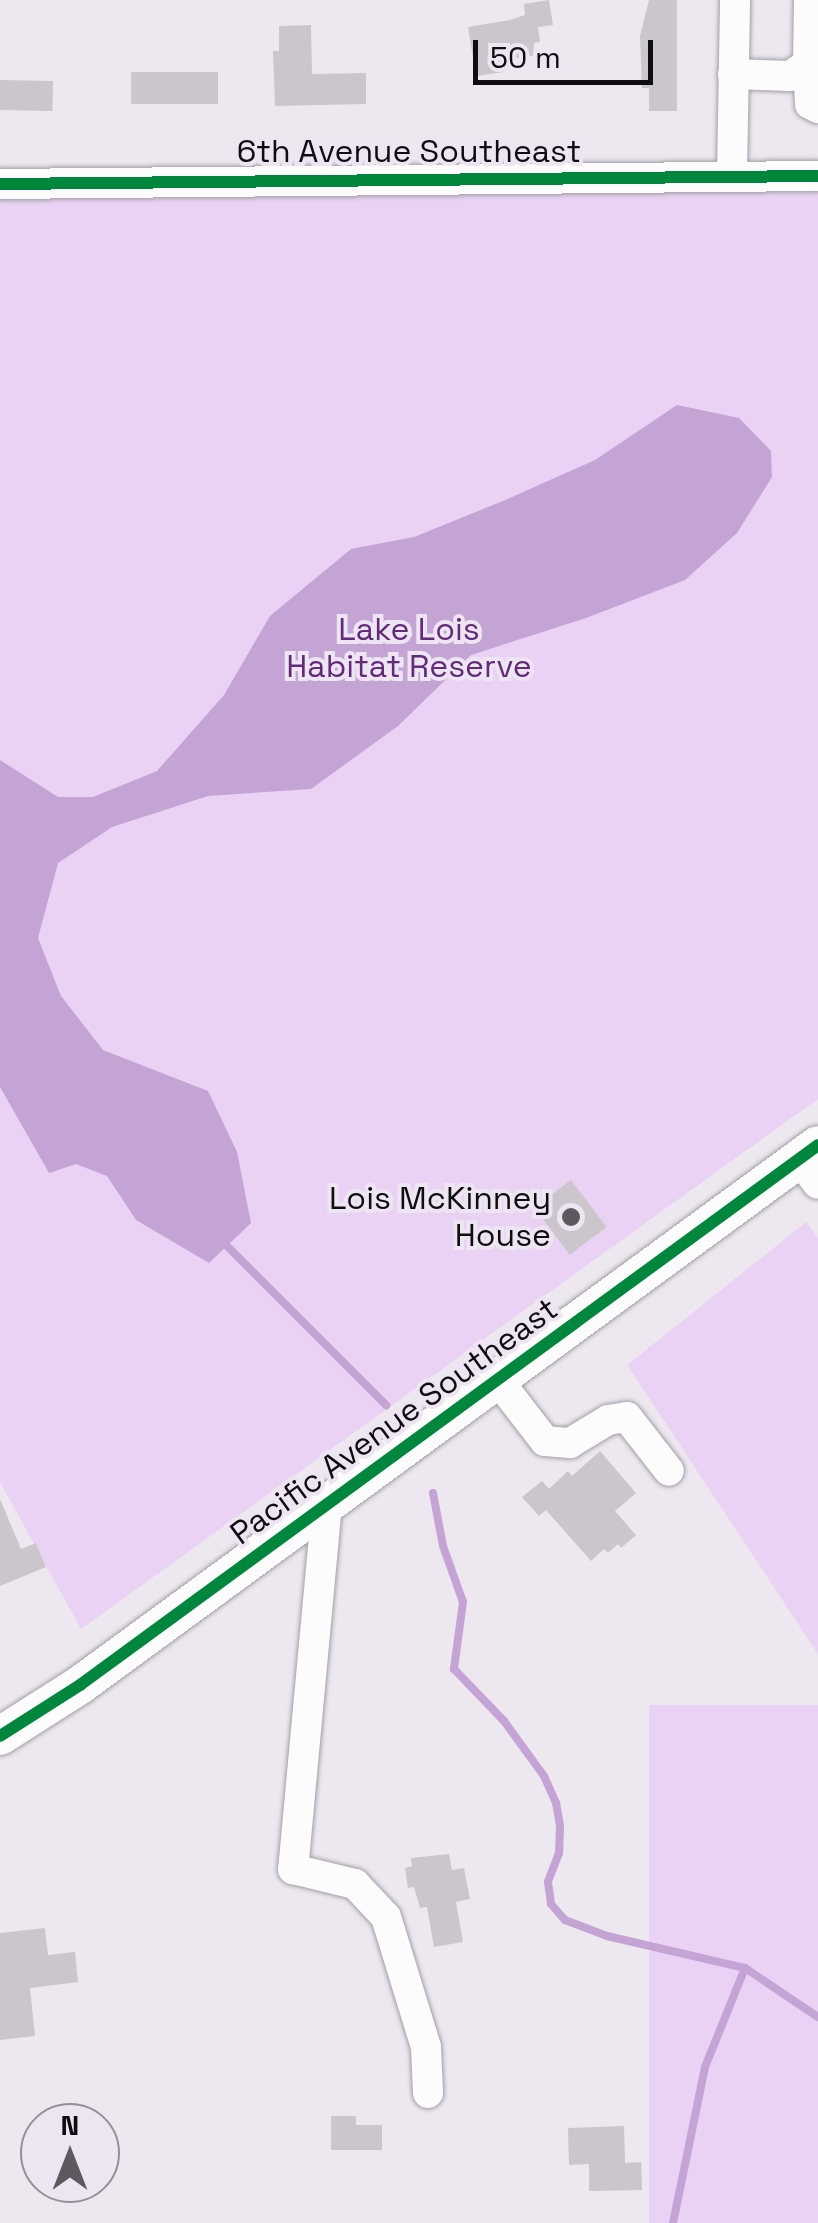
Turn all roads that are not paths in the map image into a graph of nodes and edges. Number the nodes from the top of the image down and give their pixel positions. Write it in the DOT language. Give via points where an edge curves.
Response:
graph roads {
  1 [pos="734,0"];
  2 [pos="809,0"];
  3 [pos="808,64"];
  4 [pos="734,74"];
  5 [pos="818,108"];
  6 [pos="732,176"];
  7 [pos="818,176"];
  8 [pos="0,184"];
  9 [pos="812,1163"];
  10 [pos="497,1380"];
  11 [pos="669,1471"];
  12 [pos="327,1504"];
  13 [pos="0,1736"];
  14 [pos="428,2093"];
  1 -- 4 [label="street"];
  2 -- 3 [label="street"];
  3 -- 4 [label="street" via="790,76"];
  3 -- 5 [label="street" via="810,104"];
  4 -- 6 [label="street"];
  6 -- 7 [label="street, 6th Avenue Southeast"];
  6 -- 8 [label="street, 6th Avenue Southeast"];
  9 -- 10 [label="main road, Pacific Avenue Southeast"];
  10 -- 11 [label="street" via="545,1441 570,1444 608,1420 627,1418"];
  10 -- 12 [label="main road, Pacific Avenue Southeast"];
  12 -- 13 [label="main road, Pacific Avenue Southeast"];
  12 -- 14 [label="street" via="293,1869 356,1884 386,1917 426,2047"];
}
